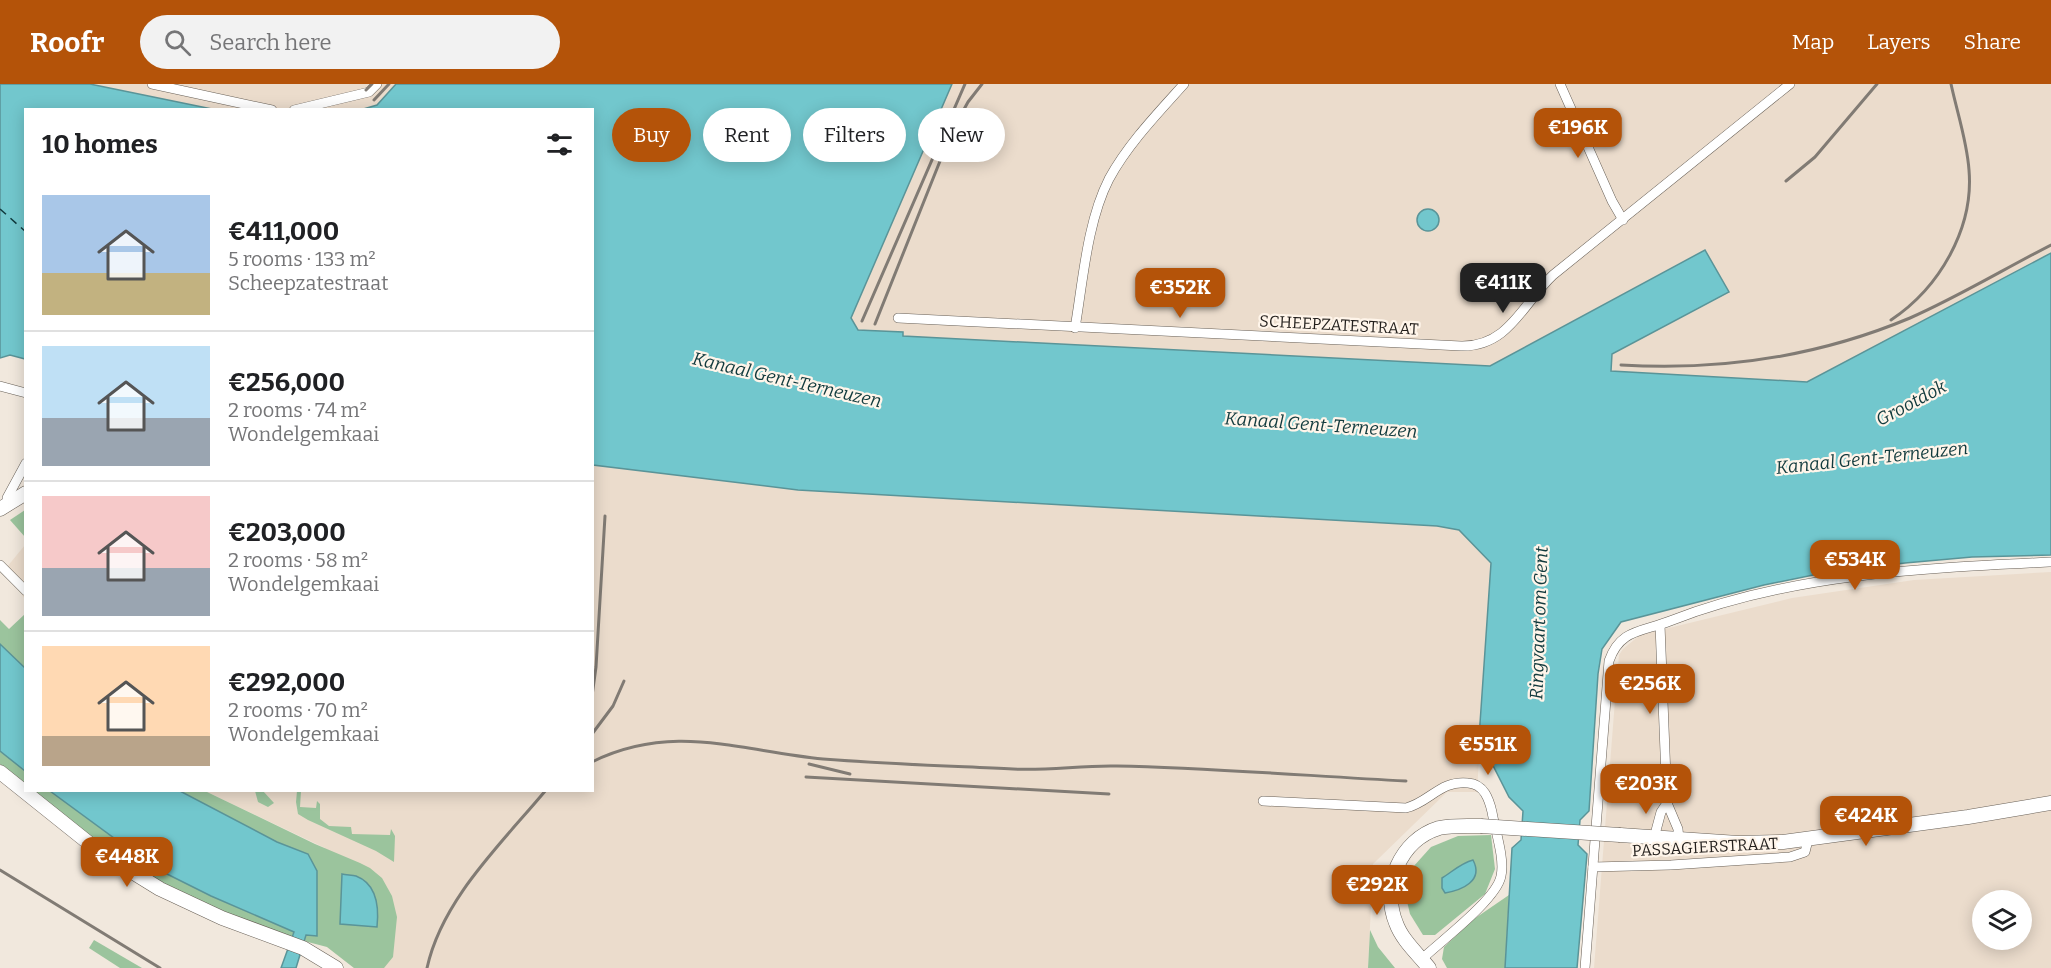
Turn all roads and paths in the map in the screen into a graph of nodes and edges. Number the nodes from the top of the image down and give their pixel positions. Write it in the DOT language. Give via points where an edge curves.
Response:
graph roads {
  1 [pos="152,84"];
  2 [pos="377,84"];
  3 [pos="1184,84"];
  4 [pos="1560,84"];
  5 [pos="1790,84"];
  6 [pos="263,108"];
  7 [pos="303,108"];
  8 [pos="1623,220"];
  9 [pos="898,318"];
  10 [pos="1075,328"];
  11 [pos="0,386"];
  12 [pos="24,392"];
  13 [pos="24,467"];
  14 [pos="24,494"];
  15 [pos="5,506"];
  16 [pos="2051,562"];
  17 [pos="0,565"];
  18 [pos="24,589"];
  19 [pos="1660,625"];
  20 [pos="0,772"];
  21 [pos="24,792"];
  22 [pos="24,792"];
  23 [pos="1263,801"];
  24 [pos="1666,803"];
  25 [pos="2051,803"];
  26 [pos="1654,838"];
  27 [pos="1679,840"];
  28 [pos="1808,840"];
  29 [pos="1593,867"];
  30 [pos="1425,963"];
  31 [pos="336,968"];
  32 [pos="1585,968"];
  1 -- 6 [label="street"];
  2 -- 7 [label="street" via="369,93"];
  3 -- 10 [label="street" via="1137,138 1109,179 1093,223"];
  4 -- 8 [label="street"];
  5 -- 8 [label="street, SCHEEPZATESTRAAT"];
  8 -- 10 [label="street, SCHEEPZATESTRAAT" via="1542,285 1509,328 1480,345"];
  9 -- 10 [label="street, SCHEEPZATESTRAAT"];
  11 -- 12 [label="street"];
  13 -- 15 [label="street"];
  14 -- 15 [label="main road"];
  16 -- 19 [label="street" via="1941,567 1794,587 1719,604"];
  17 -- 18 [label="street"];
  19 -- 24 [label="street"];
  19 -- 29 [label="street" via="1623,639 1614,647 1609,661"];
  20 -- 21 [label="main road"];
  22 -- 31 [label="main road" via="132,872 190,904 296,946"];
  23 -- 30 [label="street" via="1406,808 1451,783 1467,783 1485,792 1502,877 1492,895"];
  24 -- 26 [label="street"];
  24 -- 27 [label="street"];
  25 -- 28 [label="main road"];
  26 -- 27 [label="main road"];
  26 -- 30 [label="main road, bridge" via="1481,826 1454,826 1429,832 1410,846 1395,870 1390,893 1393,916 1401,934"];
  27 -- 28 [label="main road"];
  28 -- 29 [label="street, PASSAGIERSTRAAT" via="1805,852 1790,857"];
  29 -- 32 [label="street"];
}
